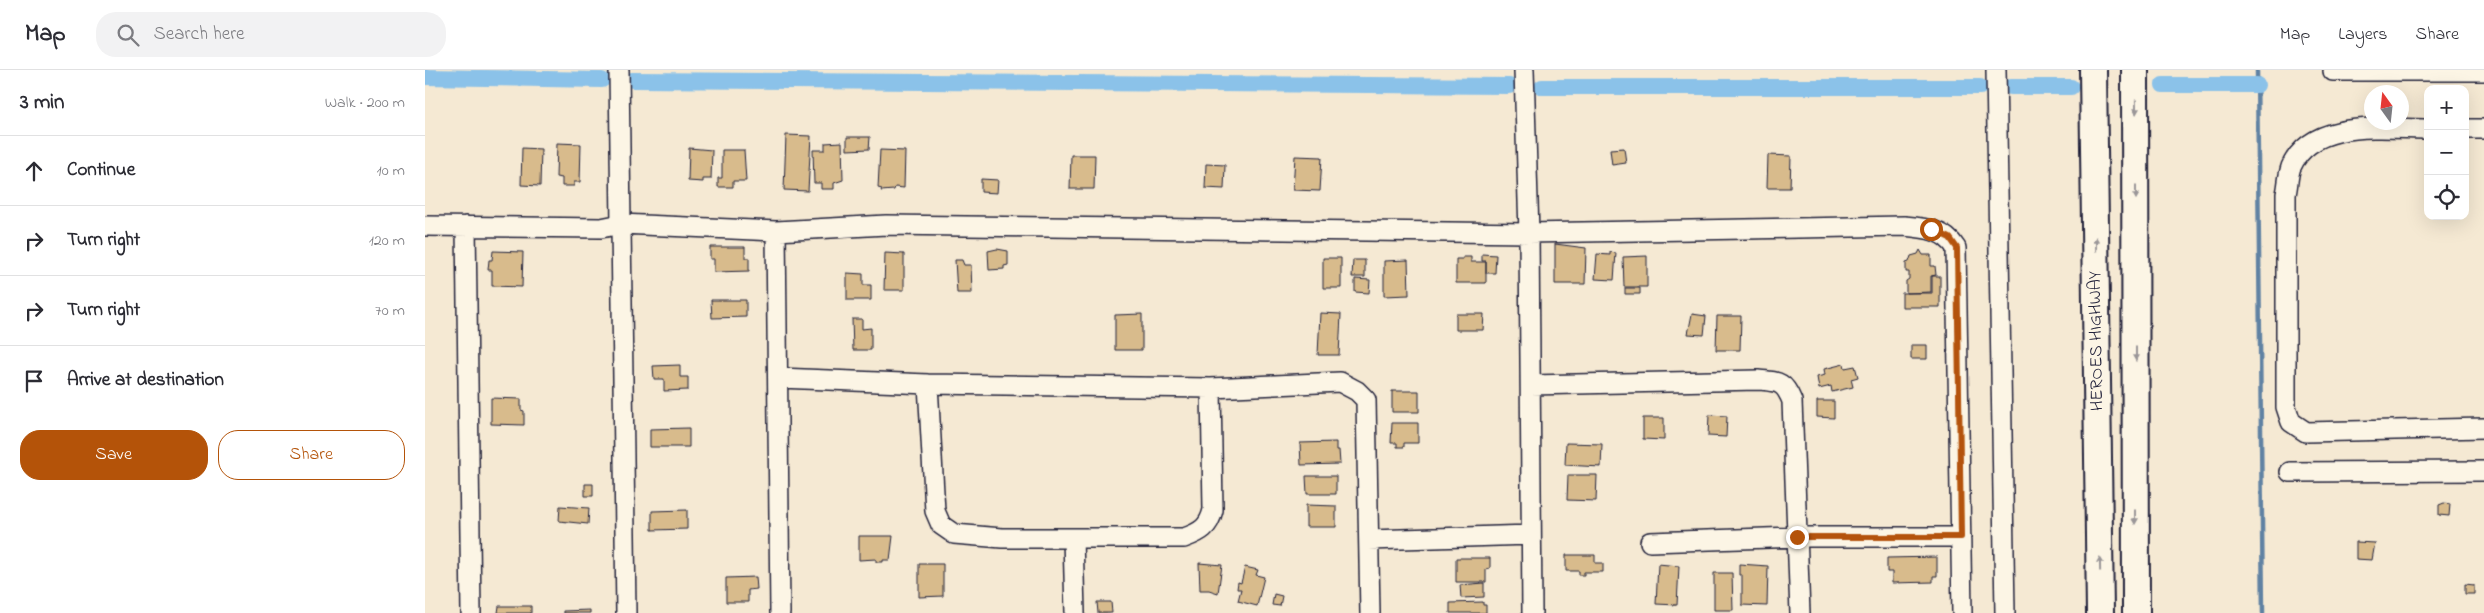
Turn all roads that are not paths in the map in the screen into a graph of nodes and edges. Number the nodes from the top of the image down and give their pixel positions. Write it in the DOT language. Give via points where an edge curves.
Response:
graph roads {
  1 [pos="619,70"];
  2 [pos="1524,70"];
  3 [pos="1996,70"];
  4 [pos="2093,70"];
  5 [pos="2135,70"];
  6 [pos="2333,71"];
  7 [pos="2484,71"];
  8 [pos="2424,129"];
  9 [pos="2469,129"];
  10 [pos="2484,129"];
  11 [pos="621,224"];
  12 [pos="425,226"];
  13 [pos="466,226"];
  14 [pos="776,231"];
  15 [pos="1529,233"];
  16 [pos="779,378"];
  17 [pos="927,384"];
  18 [pos="1531,385"];
  19 [pos="1211,388"];
  20 [pos="2484,428"];
  21 [pos="2484,471"];
  22 [pos="2290,472"];
  23 [pos="1531,536"];
  24 [pos="1797,537"];
  25 [pos="1961,537"];
  26 [pos="1073,538"];
  27 [pos="1369,540"];
  28 [pos="1650,542"];
  29 [pos="471,613"];
  30 [pos="626,613"];
  31 [pos="780,613"];
  32 [pos="1075,613"];
  33 [pos="1371,613"];
  34 [pos="1532,613"];
  35 [pos="1800,613"];
  36 [pos="1962,613"];
  37 [pos="2005,613"];
  38 [pos="2100,613"];
  39 [pos="2136,613"];
  1 -- 11 [label="street"];
  2 -- 15 [label="street"];
  3 -- 37 [label="street"];
  38 -- 4 [label="main road, HEROES HIGHWAY, one-way"];
  5 -- 39 [label="main road, one-way"];
  6 -- 7 [label="street"];
  8 -- 20 [label="street" via="2353,129 2319,138 2304,150 2291,168 2286,194 2286,408 2291,422 2306,432"];
  9 -- 10 [label="street"];
  11 -- 13 [label="street" via="601,228"];
  11 -- 14 [label="street"];
  11 -- 30 [label="street"];
  12 -- 13 [label="street"];
  13 -- 29 [label="street"];
  14 -- 15 [label="street" via="896,225"];
  14 -- 16 [label="street"];
  15 -- 18 [label="street"];
  15 -- 25 [label="street" via="1904,226 1931,229 1950,238 1957,248"];
  16 -- 17 [label="street"];
  16 -- 31 [label="street"];
  17 -- 19 [label="street"];
  17 -- 26 [label="street" via="935,511 941,525 954,534"];
  18 -- 23 [label="street"];
  18 -- 24 [label="street" via="1778,382 1786,387 1792,401"];
  19 -- 26 [label="street" via="1214,486 1210,522 1200,532 1184,538"];
  19 -- 27 [label="street" via="1340,382 1357,391 1366,400"];
  21 -- 22 [label="street"];
  23 -- 27 [label="street"];
  23 -- 34 [label="street"];
  24 -- 25 [label="street"];
  24 -- 28 [label="street"];
  24 -- 35 [label="street"];
  25 -- 36 [label="street"];
  26 -- 32 [label="street"];
  27 -- 33 [label="street"];
}
